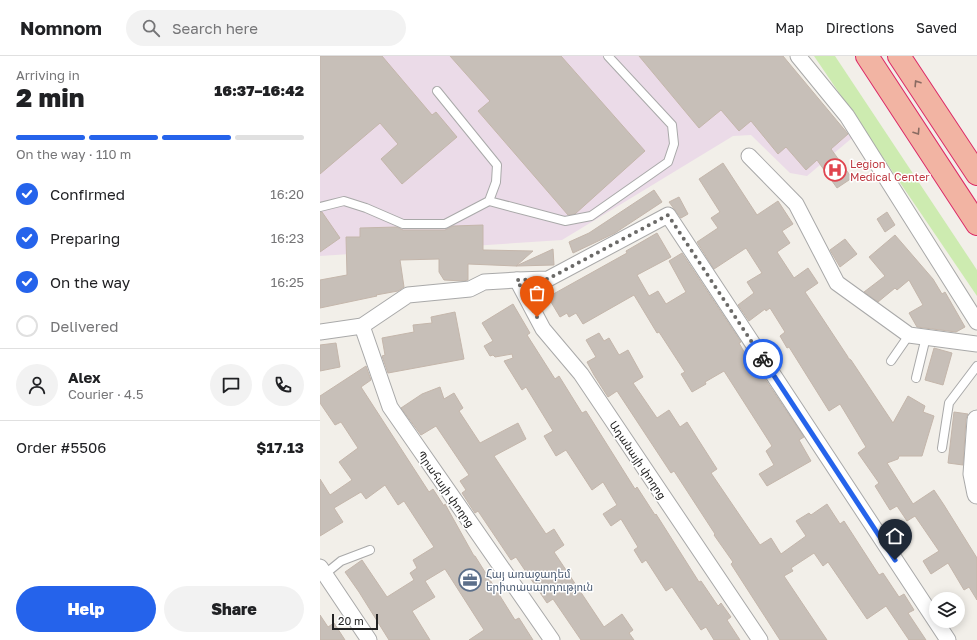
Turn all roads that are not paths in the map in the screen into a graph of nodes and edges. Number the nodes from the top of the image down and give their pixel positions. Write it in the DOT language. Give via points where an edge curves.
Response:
graph roads {
  1 [pos="608,56"];
  2 [pos="798,56"];
  3 [pos="867,56"];
  4 [pos="899,56"];
  5 [pos="438,91"];
  6 [pos="749,156"];
  7 [pos="977,174"];
  8 [pos="489,200"];
  9 [pos="320,207"];
  10 [pos="977,224"];
  11 [pos="517,280"];
  12 [pos="977,322"];
  13 [pos="362,326"];
  14 [pos="320,332"];
  15 [pos="909,335"];
  16 [pos="926,338"];
  17 [pos="977,344"];
  18 [pos="891,361"];
  19 [pos="977,366"];
  20 [pos="916,378"];
  21 [pos="977,420"];
  22 [pos="942,448"];
  23 [pos="977,494"];
  24 [pos="370,550"];
  25 [pos="322,570"];
  26 [pos="370,640"];
  27 [pos="552,640"];
  28 [pos="760,640"];
  29 [pos="948,640"];
  1 -- 8 [label="lane" via="672,125 674,144 668,162 591,216 564,221"];
  2 -- 12 [label="street" via="847,116"];
  3 -- 10 [label="highway, one-way"];
  7 -- 4 [label="highway, one-way"];
  5 -- 8 [label="lane" via="497,164 496,182"];
  6 -- 15 [label="street" via="796,204 837,283"];
  8 -- 9 [label="lane" via="445,224 403,224 344,201"];
  11 -- 13 [label="street" via="484,282 470,289 408,295"];
  11 -- 28 [label="street, Ադանայի փողոց" via="543,329 581,374"];
  11 -- 29 [label="street" via="548,279 668,215"];
  13 -- 14 [label="street"];
  13 -- 27 [label="street, Պրահայի փողոց" via="390,407"];
  15 -- 16 [label="street"];
  15 -- 18 [label="lane"];
  16 -- 17 [label="street"];
  16 -- 20 [label="lane"];
  19 -- 22 [label="lane" via="949,403"];
  21 -- 23 [label="street" via="974,474"];
  24 -- 25 [label="lane"];
  25 -- 26 [label="street"];
}
